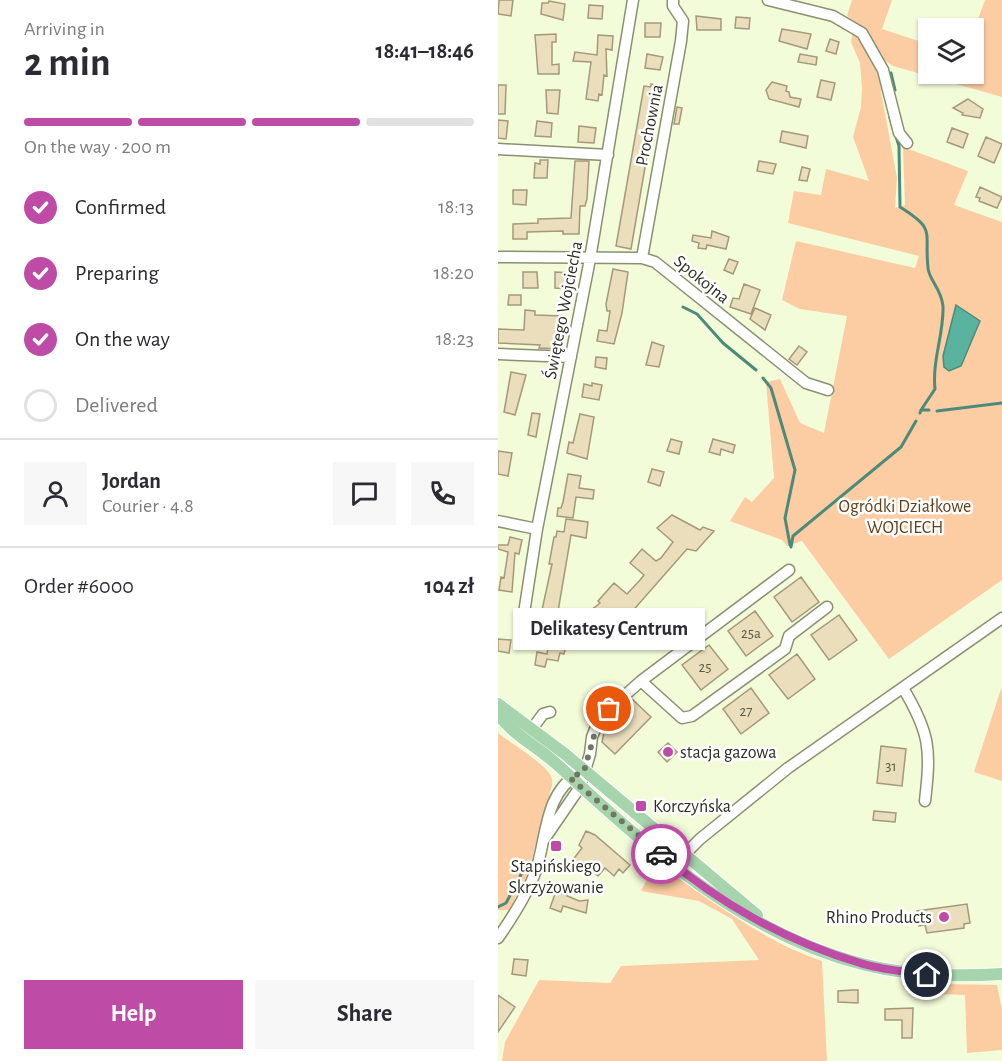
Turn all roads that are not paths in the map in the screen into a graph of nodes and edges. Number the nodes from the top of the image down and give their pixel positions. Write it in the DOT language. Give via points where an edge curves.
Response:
graph roads {
  1 [pos="633,0"];
  2 [pos="673,0"];
  3 [pos="768,0"];
  4 [pos="908,143"];
  5 [pos="498,149"];
  6 [pos="608,155"];
  7 [pos="498,257"];
  8 [pos="642,258"];
  9 [pos="590,259"];
  10 [pos="498,354"];
  11 [pos="571,357"];
  12 [pos="828,390"];
  13 [pos="498,521"];
  14 [pos="537,529"];
  15 [pos="789,570"];
  16 [pos="826,607"];
  17 [pos="1002,618"];
  18 [pos="522,626"];
  19 [pos="642,681"];
  20 [pos="903,688"];
  21 [pos="498,704"];
  22 [pos="550,712"];
  23 [pos="498,714"];
  24 [pos="532,729"];
  25 [pos="584,771"];
  26 [pos="575,782"];
  27 [pos="925,801"];
  28 [pos="683,855"];
  29 [pos="674,865"];
  30 [pos="771,928"];
  31 [pos="498,938"];
  32 [pos="1002,974"];
  1 -- 6 [label="street, Świętego Wojciecha"];
  2 -- 8 [label="street, Prochownia" via="683,21 681,41"];
  3 -- 4 [label="street" via="833,16 862,33 883,70 899,133"];
  5 -- 6 [label="street"];
  6 -- 9 [label="street, Świętego Wojciecha"];
  7 -- 9 [label="street"];
  8 -- 9 [label="street"];
  8 -- 12 [label="street, Spokojna" via="655,262 806,383"];
  9 -- 11 [label="street, Świętego Wojciecha"];
  10 -- 11 [label="street"];
  11 -- 14 [label="street, Świętego Wojciecha"];
  13 -- 14 [label="street"];
  14 -- 18 [label="street, Świętego Wojciecha"];
  15 -- 19 [label="street"];
  16 -- 19 [label="street" via="789,636 785,649 692,716 682,718"];
  17 -- 20 [label="street"];
  19 -- 25 [label="street" via="598,722"];
  20 -- 27 [label="street" via="928,739"];
  20 -- 28 [label="street" via="788,768"];
  21 -- 24 [label="main road"];
  22 -- 24 [label="street" via="543,714"];
  23 -- 26 [label="main road"];
  24 -- 25 [label="main road"];
  25 -- 26 [label="street"];
  25 -- 28 [label="main road"];
  26 -- 29 [label="main road"];
  26 -- 31 [label="street" via="548,816 534,875"];
  28 -- 29 [label="street"];
  28 -- 30 [label="main road"];
  29 -- 30 [label="main road" via="734,909"];
  30 -- 32 [label="main road" via="862,964 927,975"];
}
